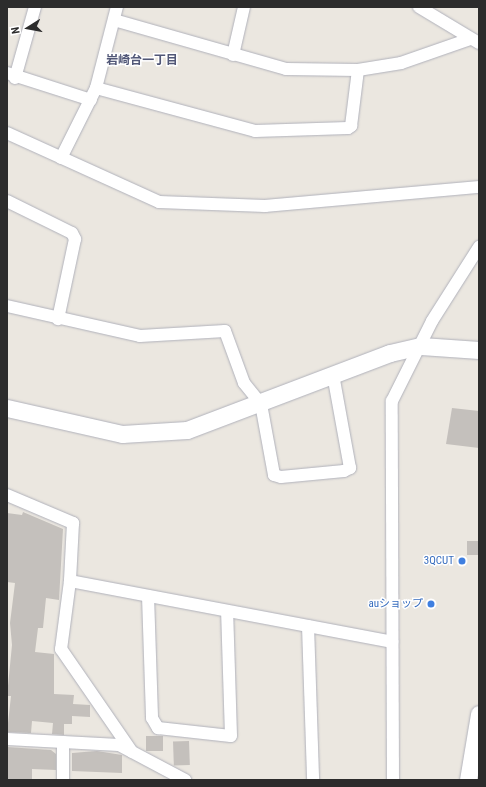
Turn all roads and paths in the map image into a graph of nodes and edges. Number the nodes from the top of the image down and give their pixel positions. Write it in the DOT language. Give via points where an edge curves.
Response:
graph roads {
  1 [pos="35,7"];
  2 [pos="117,7"];
  3 [pos="244,7"];
  4 [pos="419,7"];
  5 [pos="114,20"];
  6 [pos="474,41"];
  7 [pos="233,54"];
  8 [pos="358,70"];
  9 [pos="11,75"];
  10 [pos="96,88"];
  11 [pos="91,100"];
  12 [pos="7,133"];
  13 [pos="61,158"];
  14 [pos="479,187"];
  15 [pos="7,201"];
  16 [pos="479,247"];
  17 [pos="7,306"];
  18 [pos="58,319"];
  19 [pos="421,346"];
  20 [pos="479,350"];
  21 [pos="333,374"];
  22 [pos="261,404"];
  23 [pos="7,408"];
  24 [pos="7,495"];
  25 [pos="70,581"];
  26 [pos="148,596"];
  27 [pos="227,611"];
  28 [pos="308,626"];
  29 [pos="392,642"];
  30 [pos="479,714"];
  31 [pos="7,739"];
  32 [pos="63,742"];
  33 [pos="132,752"];
  34 [pos="63,780"];
  35 [pos="185,780"];
  36 [pos="313,780"];
  37 [pos="392,780"];
  38 [pos="468,780"];
  1 -- 9 [label="street"];
  2 -- 5 [label="street"];
  3 -- 7 [label="street"];
  4 -- 6 [label="street"];
  5 -- 7 [label="street"];
  5 -- 10 [label="street"];
  6 -- 8 [label="street" via="401,64"];
  7 -- 8 [label="street" via="286,69"];
  8 -- 10 [label="street" via="351,126 348,128 255,131"];
  9 -- 11 [label="street"];
  10 -- 11 [label="street"];
  11 -- 13 [label="street"];
  12 -- 13 [label="street"];
  13 -- 14 [label="street" via="159,202 265,206"];
  15 -- 18 [label="street" via="72,233 75,238"];
  16 -- 19 [label="street" via="432,321"];
  17 -- 18 [label="street"];
  18 -- 22 [label="street" via="140,336 225,331 244,383"];
  19 -- 20 [label="street"];
  19 -- 21 [label="street" via="390,353"];
  19 -- 29 [label="street" via="392,401"];
  21 -- 22 [label="street"];
  21 -- 22 [label="street" via="350,468 344,471 281,477 274,475"];
  22 -- 23 [label="street" via="202,426 146,435 69,424"];
  24 -- 25 [label="street" via="73,522"];
  25 -- 26 [label="street"];
  25 -- 33 [label="street" via="60,649"];
  26 -- 27 [label="street"];
  26 -- 27 [label="street" via="152,718 158,728 231,736"];
  27 -- 28 [label="street"];
  28 -- 29 [label="street"];
  28 -- 36 [label="street"];
  29 -- 37 [label="street"];
  30 -- 38 [label="street"];
  31 -- 32 [label="street"];
  32 -- 33 [label="street" via="119,745"];
  32 -- 34 [label="street"];
  33 -- 35 [label="street"];
}
